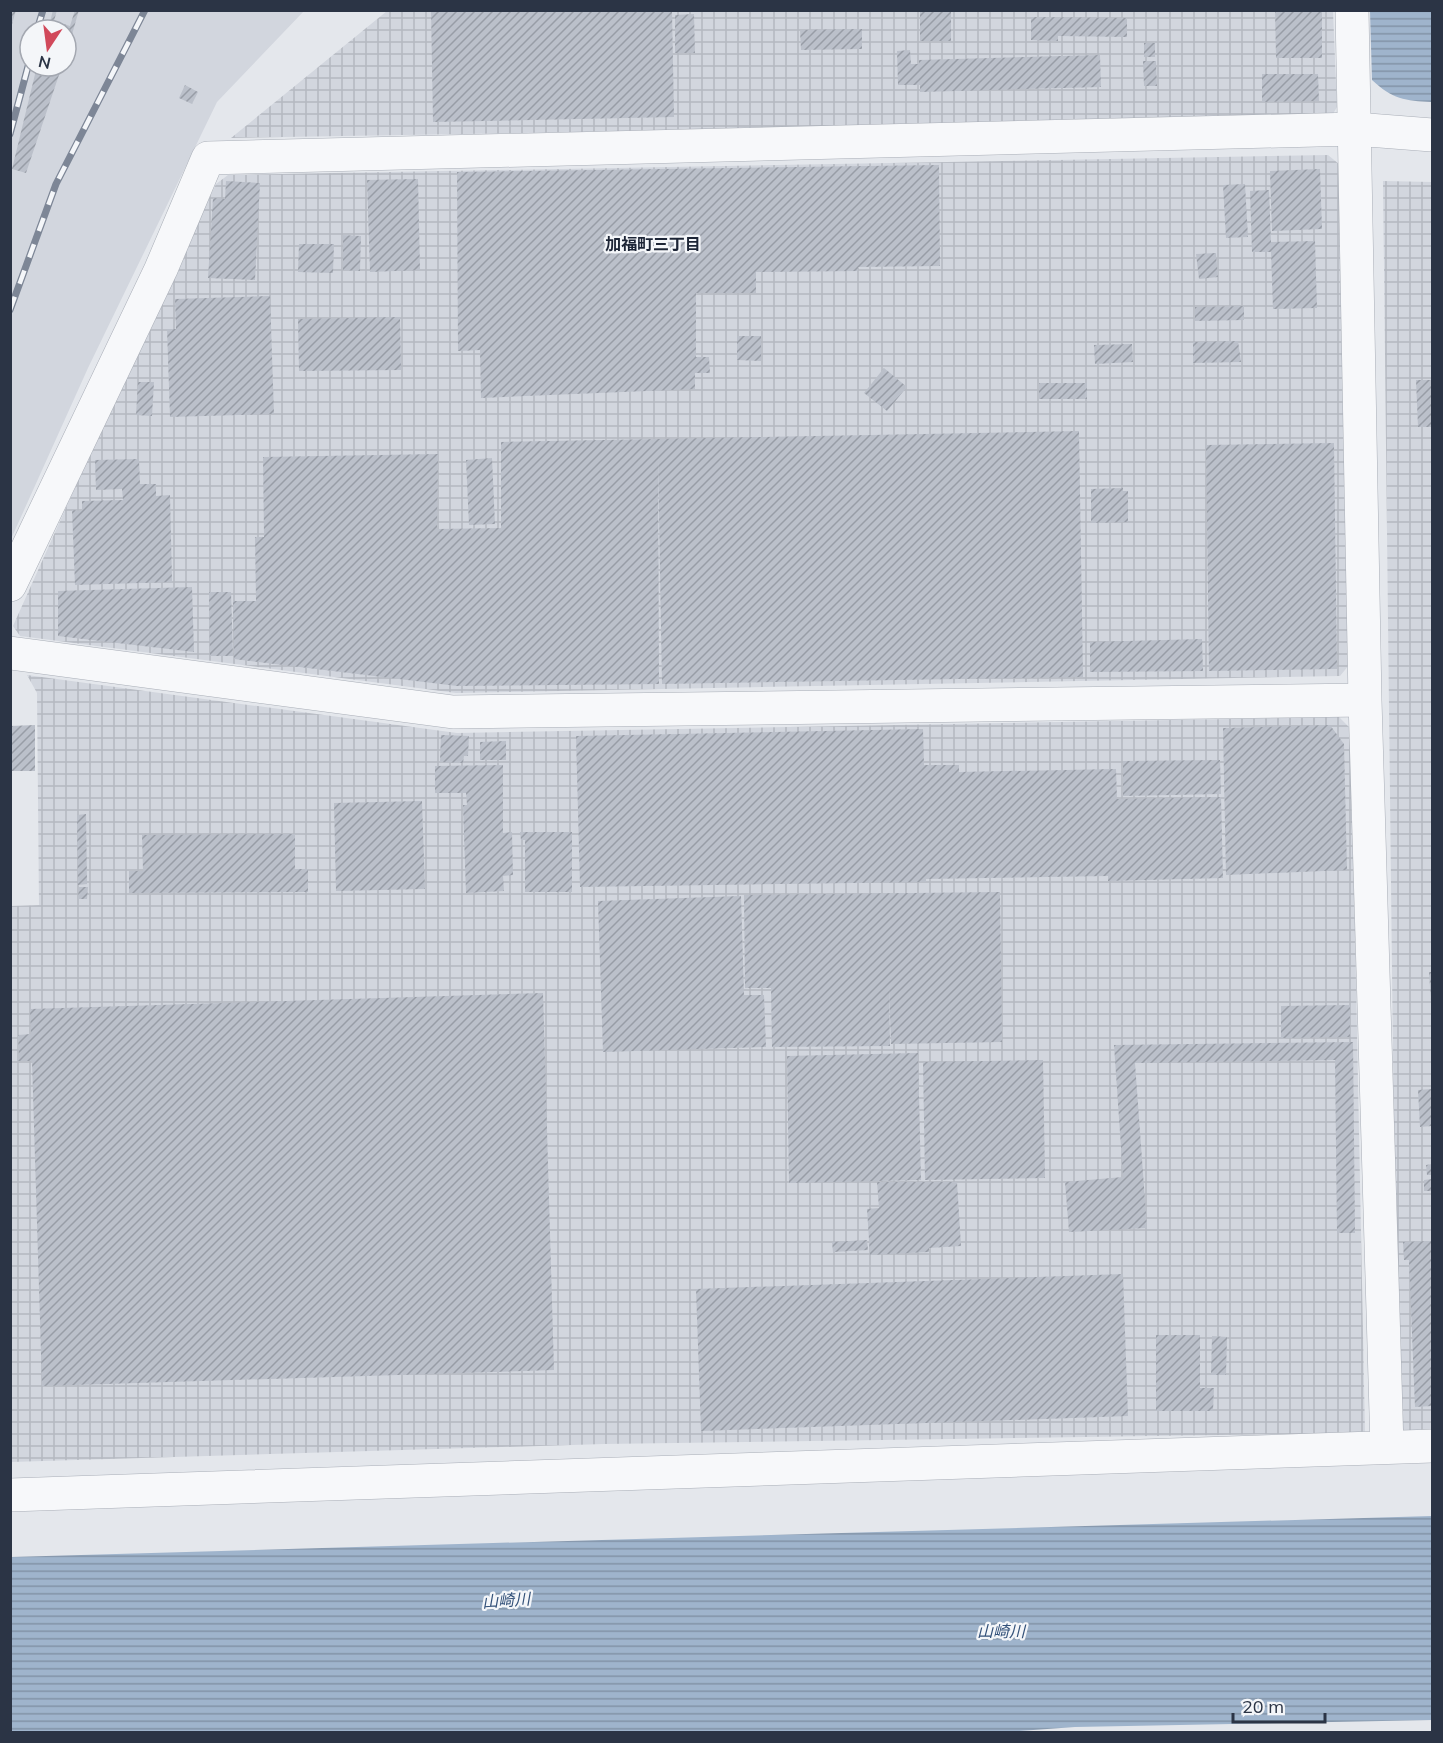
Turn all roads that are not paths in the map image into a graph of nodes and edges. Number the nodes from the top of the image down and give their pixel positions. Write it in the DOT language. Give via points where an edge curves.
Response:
graph roads {
  1 [pos="1352,10"];
  2 [pos="1355,129"];
  3 [pos="1432,135"];
  4 [pos="10,585"];
  5 [pos="10,653"];
  6 [pos="1365,700"];
  7 [pos="1432,1446"];
  8 [pos="1387,1447"];
  9 [pos="10,1495"];
  1 -- 2 [label="street"];
  2 -- 3 [label="street"];
  2 -- 4 [label="street" via="208,158 161,269"];
  2 -- 6 [label="street"];
  5 -- 6 [label="street" via="453,712"];
  6 -- 8 [label="street"];
  7 -- 8 [label="street"];
  8 -- 9 [label="street"];
}
